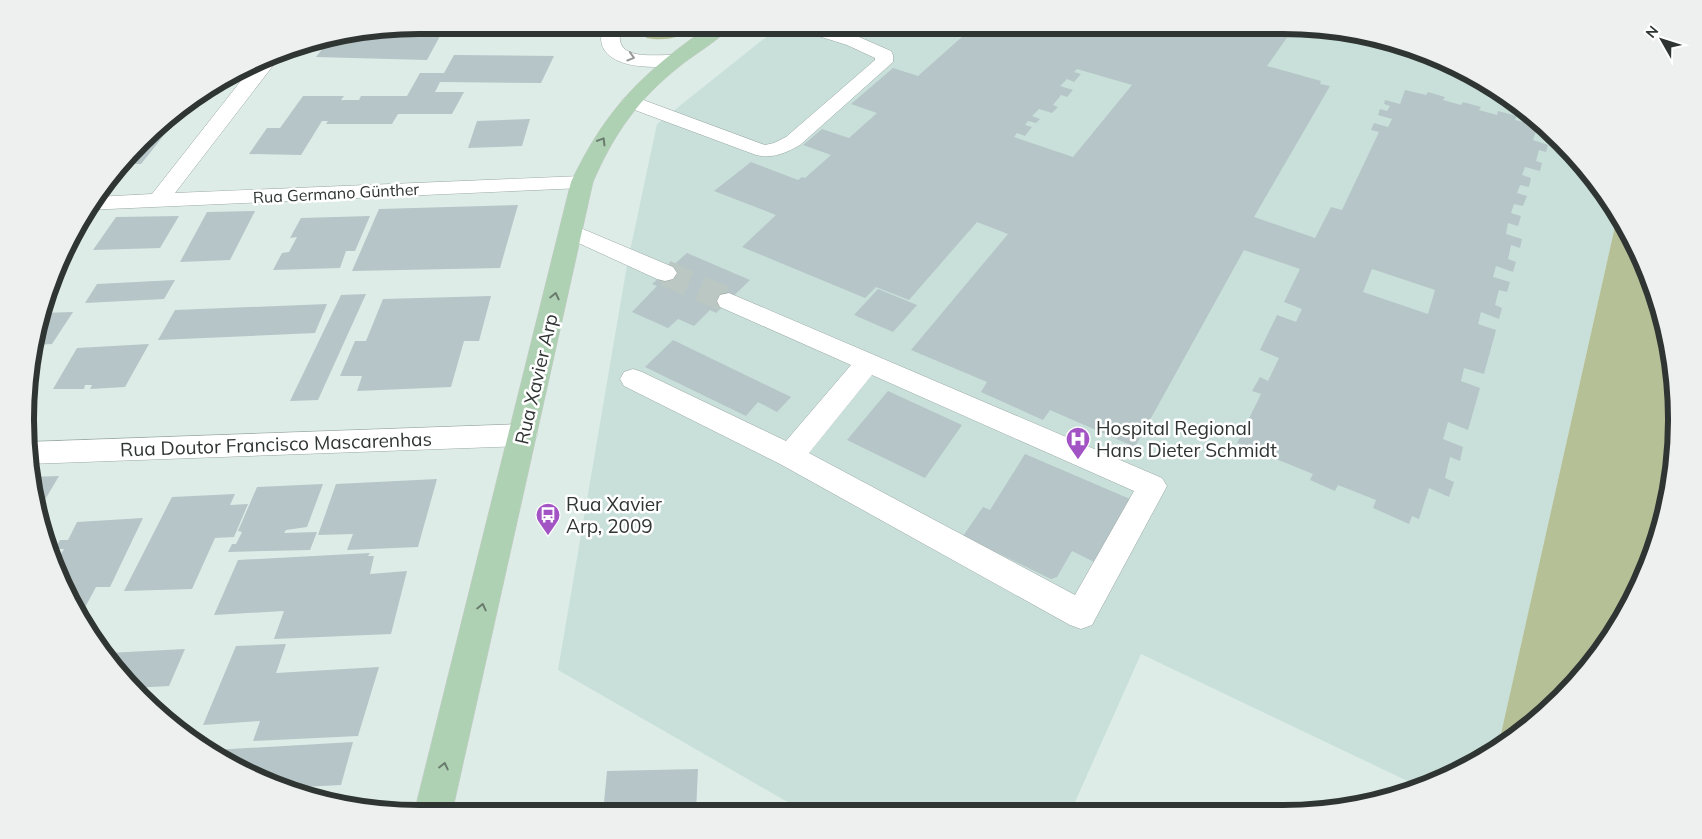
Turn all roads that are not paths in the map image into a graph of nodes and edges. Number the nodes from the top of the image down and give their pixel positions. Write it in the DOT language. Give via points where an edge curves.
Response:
graph roads {
  1 [pos="612,34"];
  2 [pos="711,34"];
  3 [pos="831,34"];
  4 [pos="675,60"];
  5 [pos="261,68"];
  6 [pos="631,102"];
  7 [pos="582,182"];
  8 [pos="158,201"];
  9 [pos="100,204"];
  10 [pos="571,232"];
  11 [pos="665,273"];
  12 [pos="729,301"];
  13 [pos="868,362"];
  14 [pos="633,379"];
  15 [pos="522,435"];
  16 [pos="36,453"];
  17 [pos="790,456"];
  18 [pos="435,805"];
  1 -- 4 [label="street, one-way" via="614,50 626,57 644,61"];
  2 -- 4 [label="main road, Rua Xavier Arp"];
  3 -- 6 [label="street" via="884,55 884,62 780,149 763,151"];
  4 -- 6 [label="main road, Rua Xavier Arp"];
  5 -- 8 [label="street"];
  7 -- 6 [label="main road, Rua Xavier Arp, one-way" via="599,144"];
  7 -- 8 [label="street, Rua Germano Günther"];
  7 -- 10 [label="main road, Rua Xavier Arp"];
  8 -- 9 [label="street, Rua Germano Günther"];
  10 -- 11 [label="street"];
  15 -- 10 [label="main road, Rua Xavier Arp, one-way"];
  12 -- 13 [label="street"];
  13 -- 17 [label="street"];
  13 -- 17 [label="street" via="1152,486 1081,615"];
  14 -- 17 [label="street"];
  15 -- 16 [label="street, Rua Doutor Francisco Mascarenhas"];
  18 -- 15 [label="main road, Rua Xavier Arp, one-way"];
}
